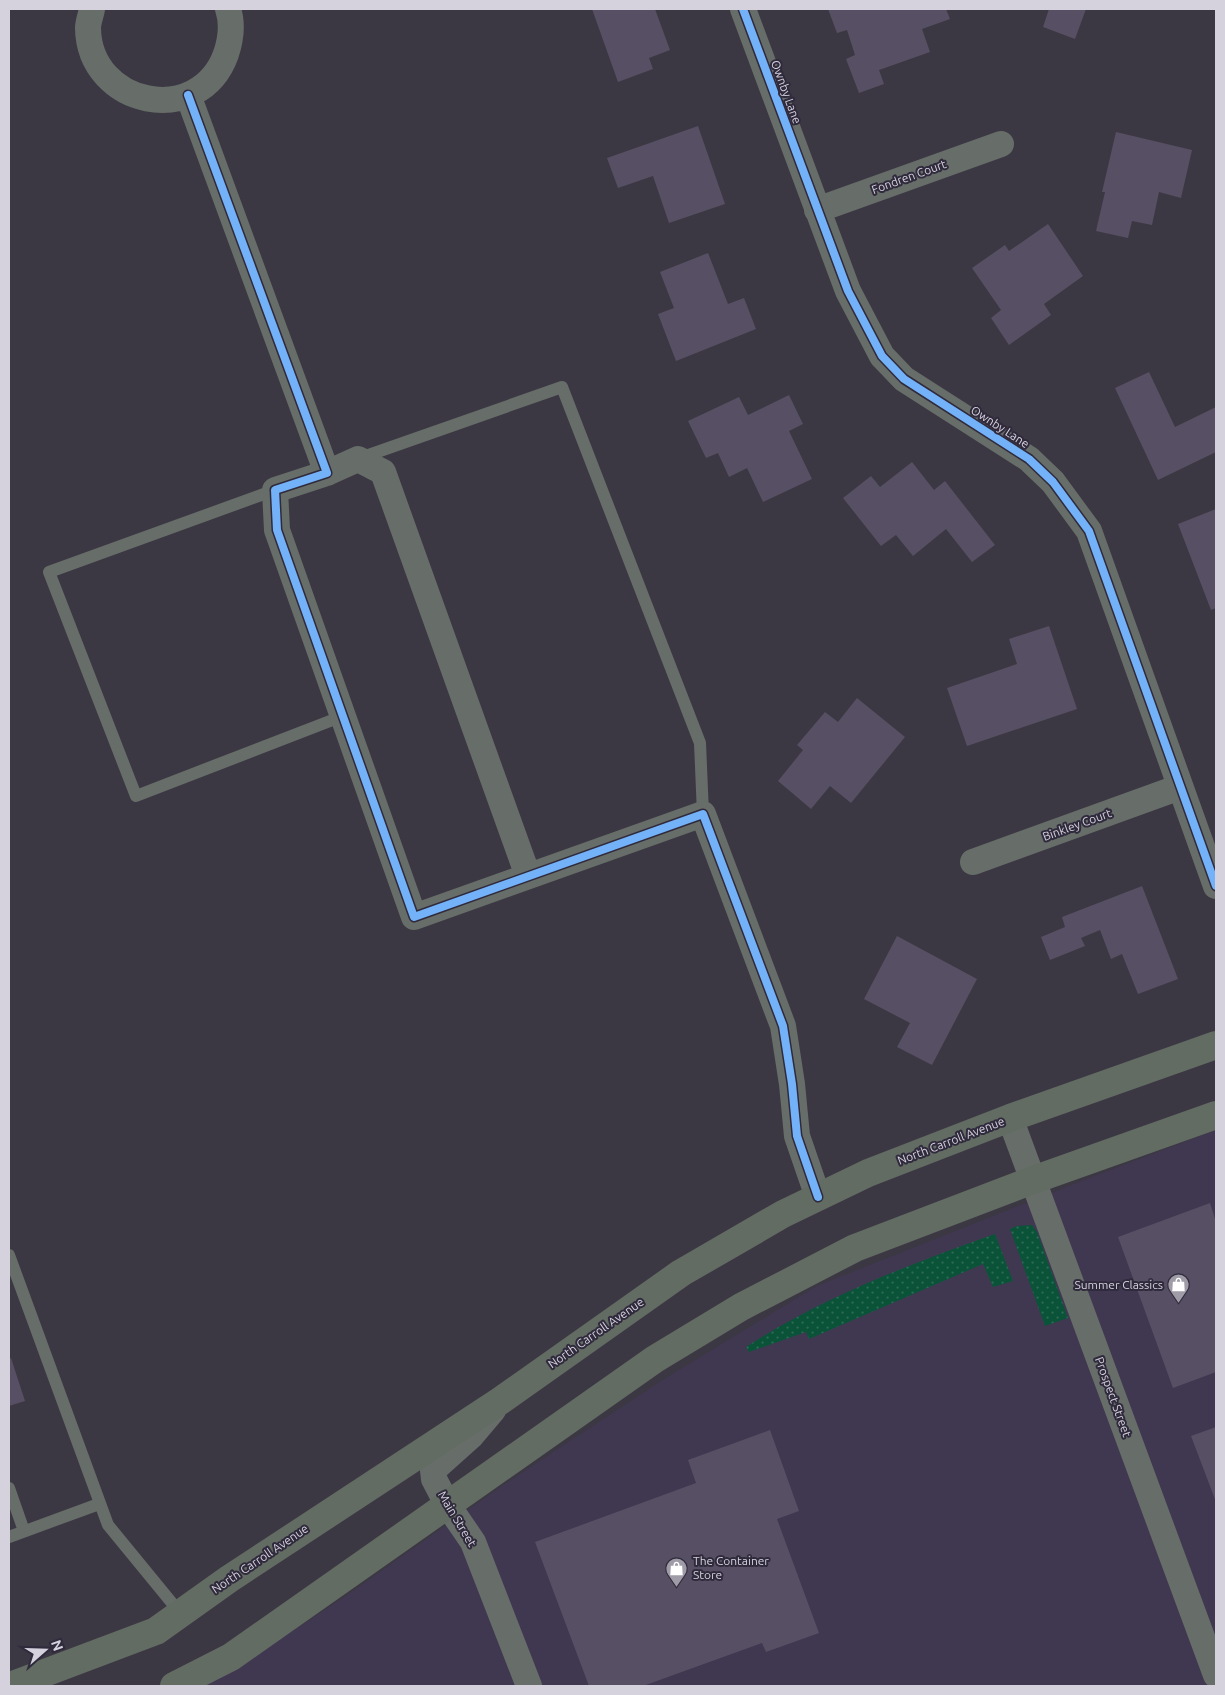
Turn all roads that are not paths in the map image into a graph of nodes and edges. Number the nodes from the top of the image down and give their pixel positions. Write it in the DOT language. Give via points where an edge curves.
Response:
graph roads {
  1 [pos="92,9"];
  2 [pos="228,9"];
  3 [pos="743,9"];
  4 [pos="188,95"];
  5 [pos="1002,144"];
  6 [pos="817,210"];
  7 [pos="358,459"];
  8 [pos="326,473"];
  9 [pos="275,490"];
  10 [pos="343,716"];
  11 [pos="1180,788"];
  12 [pos="703,814"];
  13 [pos="973,862"];
  14 [pos="528,876"];
  15 [pos="1216,886"];
  16 [pos="1216,1044"];
  17 [pos="1216,1115"];
  18 [pos="1010,1118"];
  19 [pos="1033,1180"];
  20 [pos="818,1197"];
  21 [pos="9,1255"];
  22 [pos="500,1401"];
  23 [pos="9,1488"];
  24 [pos="99,1504"];
  25 [pos="447,1504"];
  26 [pos="24,1531"];
  27 [pos="9,1537"];
  28 [pos="181,1614"];
  29 [pos="1216,1675"];
  30 [pos="10,1686"];
  31 [pos="174,1686"];
  32 [pos="529,1686"];
  1 -- 4 [label="street" via="88,27 92,50 102,72 119,88 141,98 165,101"];
  2 -- 4 [label="street" via="230,41 222,64 208,82"];
  3 -- 6 [label="street, Ownby Lane"];
  4 -- 8 [label="street"];
  5 -- 6 [label="street, Fondren Court"];
  6 -- 11 [label="street, Ownby Lane" via="848,291 882,356 904,379 1029,459 1053,482 1089,531"];
  7 -- 8 [label="street"];
  7 -- 12 [label="lane" via="562,387 700,743"];
  7 -- 14 [label="street" via="383,472"];
  8 -- 9 [label="street"];
  9 -- 10 [label="street" via="277,530"];
  9 -- 10 [label="lane" via="49,572 136,796"];
  10 -- 14 [label="street" via="414,917"];
  11 -- 13 [label="street, Binkley Court"];
  11 -- 15 [label="street, Ownby Lane"];
  12 -- 14 [label="street"];
  12 -- 20 [label="street" via="783,1026 797,1136"];
  16 -- 18 [label="main road, North Carroll Avenue"];
  17 -- 19 [label="main road"];
  18 -- 19 [label="street, Prospect Street"];
  18 -- 20 [label="main road, North Carroll Avenue" via="868,1173"];
  19 -- 25 [label="main road" via="855,1248 741,1307 655,1359"];
  19 -- 29 [label="street, Prospect Street"];
  20 -- 22 [label="main road, North Carroll Avenue" via="681,1273"];
  21 -- 24 [label="lane"];
  22 -- 25 [label="street, Main Street" via="471,1436 433,1470 434,1479"];
  22 -- 28 [label="main road, North Carroll Avenue"];
  23 -- 26 [label="lane"];
  24 -- 26 [label="lane"];
  24 -- 28 [label="lane" via="108,1525"];
  25 -- 31 [label="main road" via="231,1657"];
  25 -- 32 [label="street, Main Street" via="472,1542"];
  26 -- 27 [label="lane"];
  28 -- 30 [label="main road, North Carroll Avenue" via="156,1631"];
}
